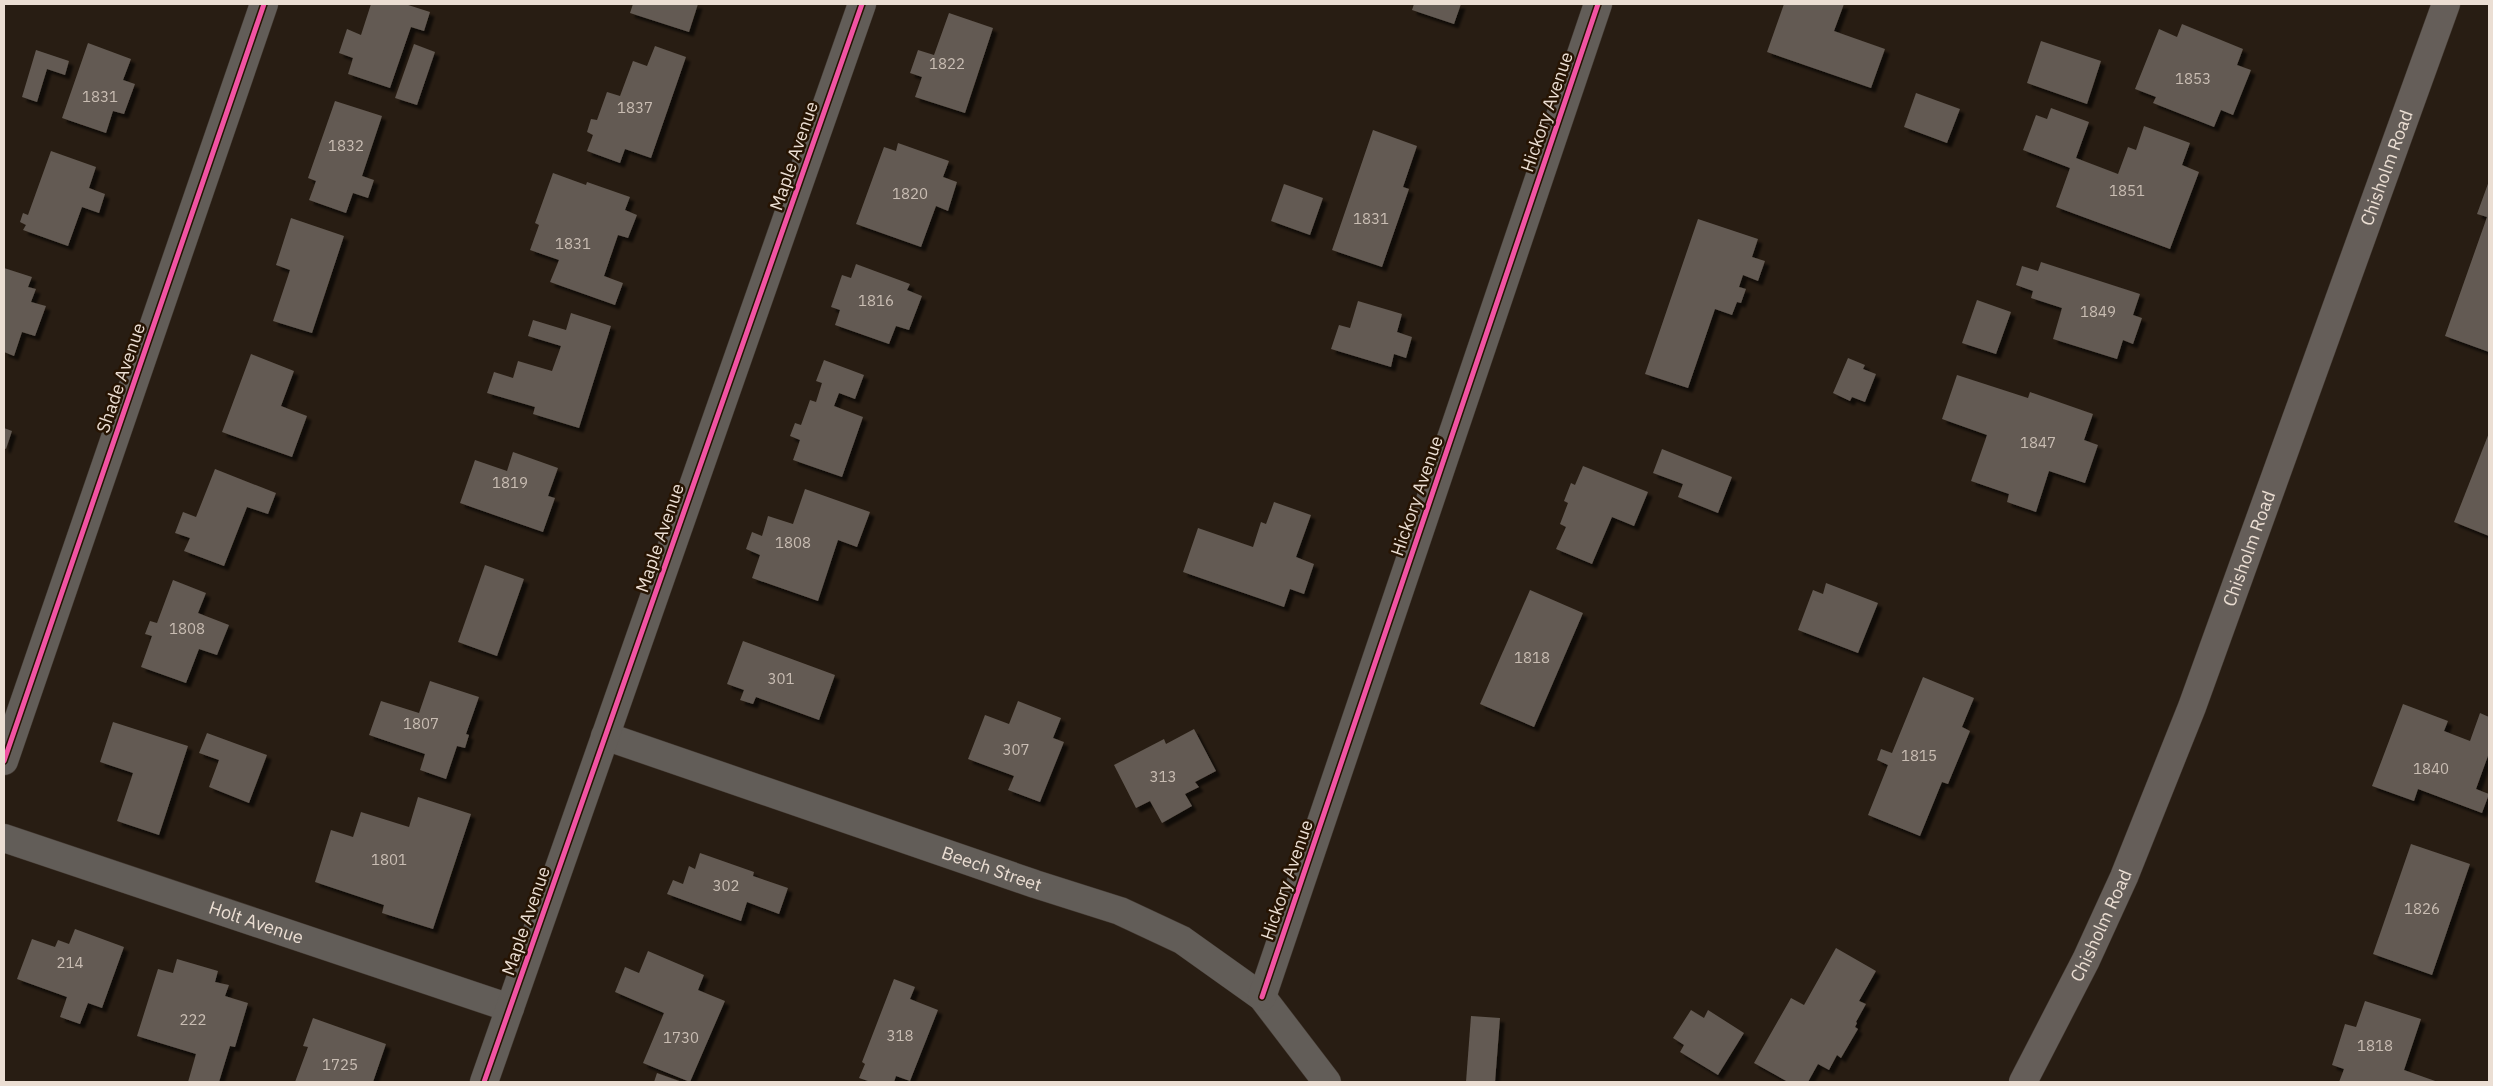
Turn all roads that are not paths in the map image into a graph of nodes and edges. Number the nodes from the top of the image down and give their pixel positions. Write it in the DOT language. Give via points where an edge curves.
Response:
graph roads {
  1 [pos="264,4"];
  2 [pos="862,4"];
  3 [pos="1598,4"];
  4 [pos="2446,4"];
  5 [pos="605,736"];
  6 [pos="4,761"];
  7 [pos="4,838"];
  8 [pos="1262,997"];
  9 [pos="510,1008"];
  10 [pos="484,1082"];
  11 [pos="1327,1082"];
  12 [pos="2023,1082"];
  1 -- 6 [label="street, Shade Avenue"];
  2 -- 5 [label="street, Maple Avenue"];
  3 -- 8 [label="street, Hickory Avenue"];
  4 -- 12 [label="main road, Chisholm Road" via="2188,716 2124,878"];
  5 -- 8 [label="street, Beech Street" via="1120,911 1182,940"];
  5 -- 9 [label="street, Maple Avenue"];
  7 -- 9 [label="street, Holt Avenue"];
  8 -- 11 [label="street, Beech Street"];
  9 -- 10 [label="street, Maple Avenue"];
}
